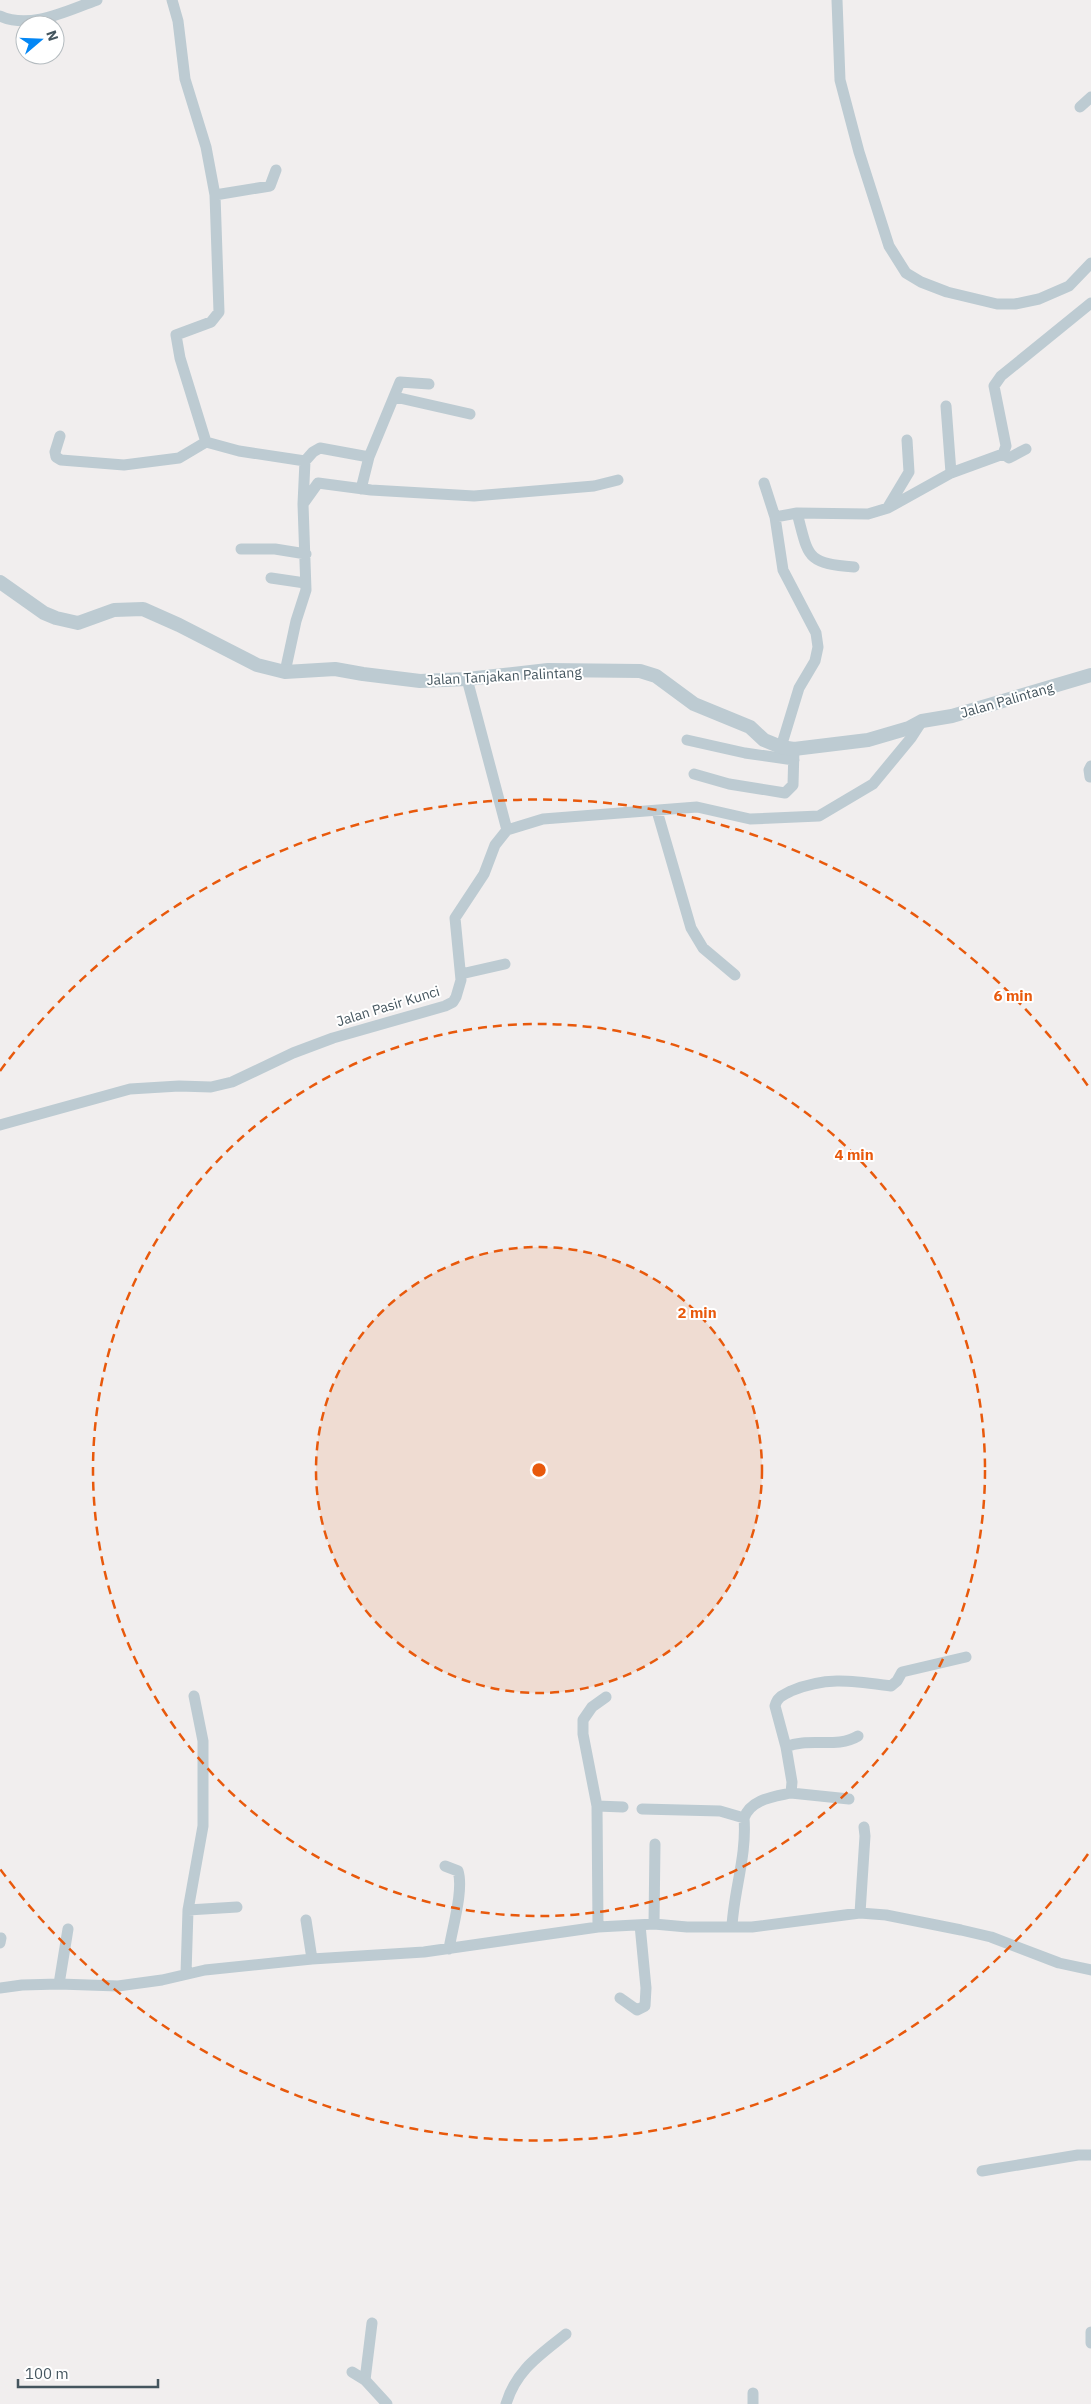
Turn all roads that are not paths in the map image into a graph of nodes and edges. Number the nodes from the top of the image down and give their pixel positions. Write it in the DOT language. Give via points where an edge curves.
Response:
graph roads {
  1 [pos="97,0"];
  2 [pos="172,0"];
  3 [pos="837,0"];
  4 [pos="0,16"];
  5 [pos="1091,97"];
  6 [pos="1080,106"];
  7 [pos="276,170"];
  8 [pos="215,195"];
  9 [pos="1091,263"];
  10 [pos="1091,303"];
  11 [pos="429,384"];
  12 [pos="394,397"];
  13 [pos="946,406"];
  14 [pos="470,414"];
  15 [pos="60,436"];
  16 [pos="907,440"];
  17 [pos="206,442"];
  18 [pos="1026,449"];
  19 [pos="1003,454"];
  20 [pos="369,458"];
  21 [pos="305,461"];
  22 [pos="951,473"];
  23 [pos="618,480"];
  24 [pos="764,483"];
  25 [pos="361,489"];
  26 [pos="303,504"];
  27 [pos="888,508"];
  28 [pos="797,513"];
  29 [pos="775,518"];
  30 [pos="241,549"];
  31 [pos="306,554"];
  32 [pos="854,567"];
  33 [pos="270,578"];
  34 [pos="0,582"];
  35 [pos="305,583"];
  36 [pos="285,672"];
  37 [pos="1091,674"];
  38 [pos="467,679"];
  39 [pos="922,722"];
  40 [pos="687,740"];
  41 [pos="789,752"];
  42 [pos="694,774"];
  43 [pos="657,811"];
  44 [pos="507,830"];
  45 [pos="505,964"];
  46 [pos="461,974"];
  47 [pos="735,976"];
  48 [pos="0,1125"];
  49 [pos="966,1657"];
  50 [pos="194,1696"];
  51 [pos="606,1697"];
  52 [pos="858,1736"];
  53 [pos="786,1747"];
  54 [pos="791,1793"];
  55 [pos="849,1799"];
  56 [pos="597,1806"];
  57 [pos="623,1807"];
  58 [pos="642,1809"];
  59 [pos="744,1818"];
  60 [pos="864,1827"];
  61 [pos="655,1844"];
  62 [pos="445,1866"];
  63 [pos="237,1907"];
  64 [pos="188,1910"];
  65 [pos="860,1913"];
  66 [pos="306,1920"];
  67 [pos="640,1924"];
  68 [pos="654,1924"];
  69 [pos="732,1926"];
  70 [pos="598,1927"];
  71 [pos="68,1929"];
  72 [pos="449,1949"];
  73 [pos="312,1959"];
  74 [pos="1091,1970"];
  75 [pos="186,1974"];
  76 [pos="59,1984"];
  77 [pos="0,1988"];
  78 [pos="620,1998"];
  79 [pos="1091,2155"];
  80 [pos="982,2171"];
  81 [pos="372,2323"];
  82 [pos="1091,2332"];
  83 [pos="566,2334"];
  84 [pos="1091,2343"];
  85 [pos="352,2372"];
  86 [pos="364,2380"];
  87 [pos="387,2404"];
  88 [pos="506,2404"];
  1 -- 4 [label="street" via="34,20 11,20"];
  2 -- 8 [label="street" via="178,21 185,79 206,147"];
  3 -- 9 [label="street" via="840,80 889,246 906,273 947,292 997,304 1015,304 1039,299 1069,286"];
  5 -- 6 [label="street"];
  7 -- 8 [label="street" via="270,186"];
  8 -- 17 [label="street" via="219,312 211,322 178,333 176,338"];
  10 -- 19 [label="street" via="1001,376 994,386 1006,446"];
  11 -- 12 [label="street" via="400,382"];
  12 -- 14 [label="street"];
  12 -- 20 [label="street"];
  13 -- 22 [label="street"];
  15 -- 17 [label="street" via="55,452 61,460 124,465 179,458"];
  16 -- 27 [label="street" via="909,472"];
  17 -- 21 [label="street"];
  18 -- 19 [label="street" via="1009,458"];
  19 -- 22 [label="street"];
  20 -- 21 [label="street" via="320,448"];
  20 -- 25 [label="street"];
  21 -- 26 [label="street"];
  22 -- 27 [label="street"];
  23 -- 25 [label="street" via="594,486 474,496"];
  24 -- 29 [label="street"];
  25 -- 26 [label="street" via="318,484"];
  26 -- 31 [label="street"];
  27 -- 28 [label="street" via="868,514"];
  28 -- 29 [label="street"];
  28 -- 32 [label="street" via="805,547 812,559 830,565"];
  29 -- 41 [label="street" via="783,570 812,626 818,647 815,661 799,688"];
  30 -- 31 [label="street" via="275,549"];
  31 -- 35 [label="street"];
  33 -- 35 [label="street"];
  34 -- 36 [label="street, Jalan Tanjakan Palintang" via="56,618 78,623 114,610 143,609 257,665"];
  35 -- 36 [label="street" via="306,590"];
  36 -- 38 [label="street, Jalan Tanjakan Palintang" via="335,669 412,680"];
  37 -- 39 [label="street, Jalan Palintang"];
  38 -- 41 [label="street, Jalan Tanjakan Palintang" via="548,670 640,671 656,676 694,704 750,727 764,740"];
  38 -- 44 [label="street"];
  39 -- 41 [label="street" via="868,740"];
  39 -- 43 [label="street" via="873,784 819,816 750,819 697,807"];
  40 -- 41 [label="street" via="745,753"];
  41 -- 42 [label="street" via="793,786 785,793 729,784"];
  43 -- 44 [label="street" via="543,819"];
  43 -- 47 [label="street" via="691,928 703,948"];
  44 -- 46 [label="street, Jalan Pasir Kunci" via="495,845 484,874 455,918"];
  45 -- 46 [label="street"];
  46 -- 48 [label="street, Jalan Pasir Kunci" via="456,996 445,1006 333,1038 232,1082 210,1087 130,1089"];
  49 -- 53 [label="street" via="902,1672 890,1686 828,1680 810,1683 780,1696 775,1706"];
  50 -- 64 [label="street" via="202,1741 203,1826"];
  51 -- 56 [label="street" via="592,1707 583,1720"];
  52 -- 53 [label="street" via="844,1741 805,1742"];
  53 -- 54 [label="street"];
  54 -- 55 [label="street"];
  54 -- 59 [label="street" via="761,1800 747,1810"];
  56 -- 57 [label="street"];
  56 -- 70 [label="street"];
  58 -- 59 [label="street" via="720,1811"];
  59 -- 69 [label="street" via="744,1852 733,1902"];
  60 -- 65 [label="street"];
  61 -- 68 [label="street"];
  62 -- 72 [label="street" via="458,1871 459,1876"];
  63 -- 64 [label="street"];
  64 -- 75 [label="street"];
  65 -- 69 [label="street" via="752,1927"];
  65 -- 74 [label="street" via="886,1915 991,1937 1059,1963"];
  66 -- 73 [label="street"];
  67 -- 68 [label="street"];
  67 -- 70 [label="street"];
  67 -- 78 [label="street" via="645,2006 637,2010"];
  68 -- 69 [label="street"];
  70 -- 72 [label="street"];
  71 -- 76 [label="street"];
  72 -- 73 [label="street"];
  73 -- 75 [label="street"];
  75 -- 76 [label="street" via="118,1986"];
  76 -- 77 [label="street"];
  79 -- 80 [label="street"];
  81 -- 86 [label="street"];
  82 -- 84 [label="street"];
  83 -- 88 [label="street" via="522,2372 511,2386"];
  85 -- 86 [label="street"];
  86 -- 87 [label="street"];
}
